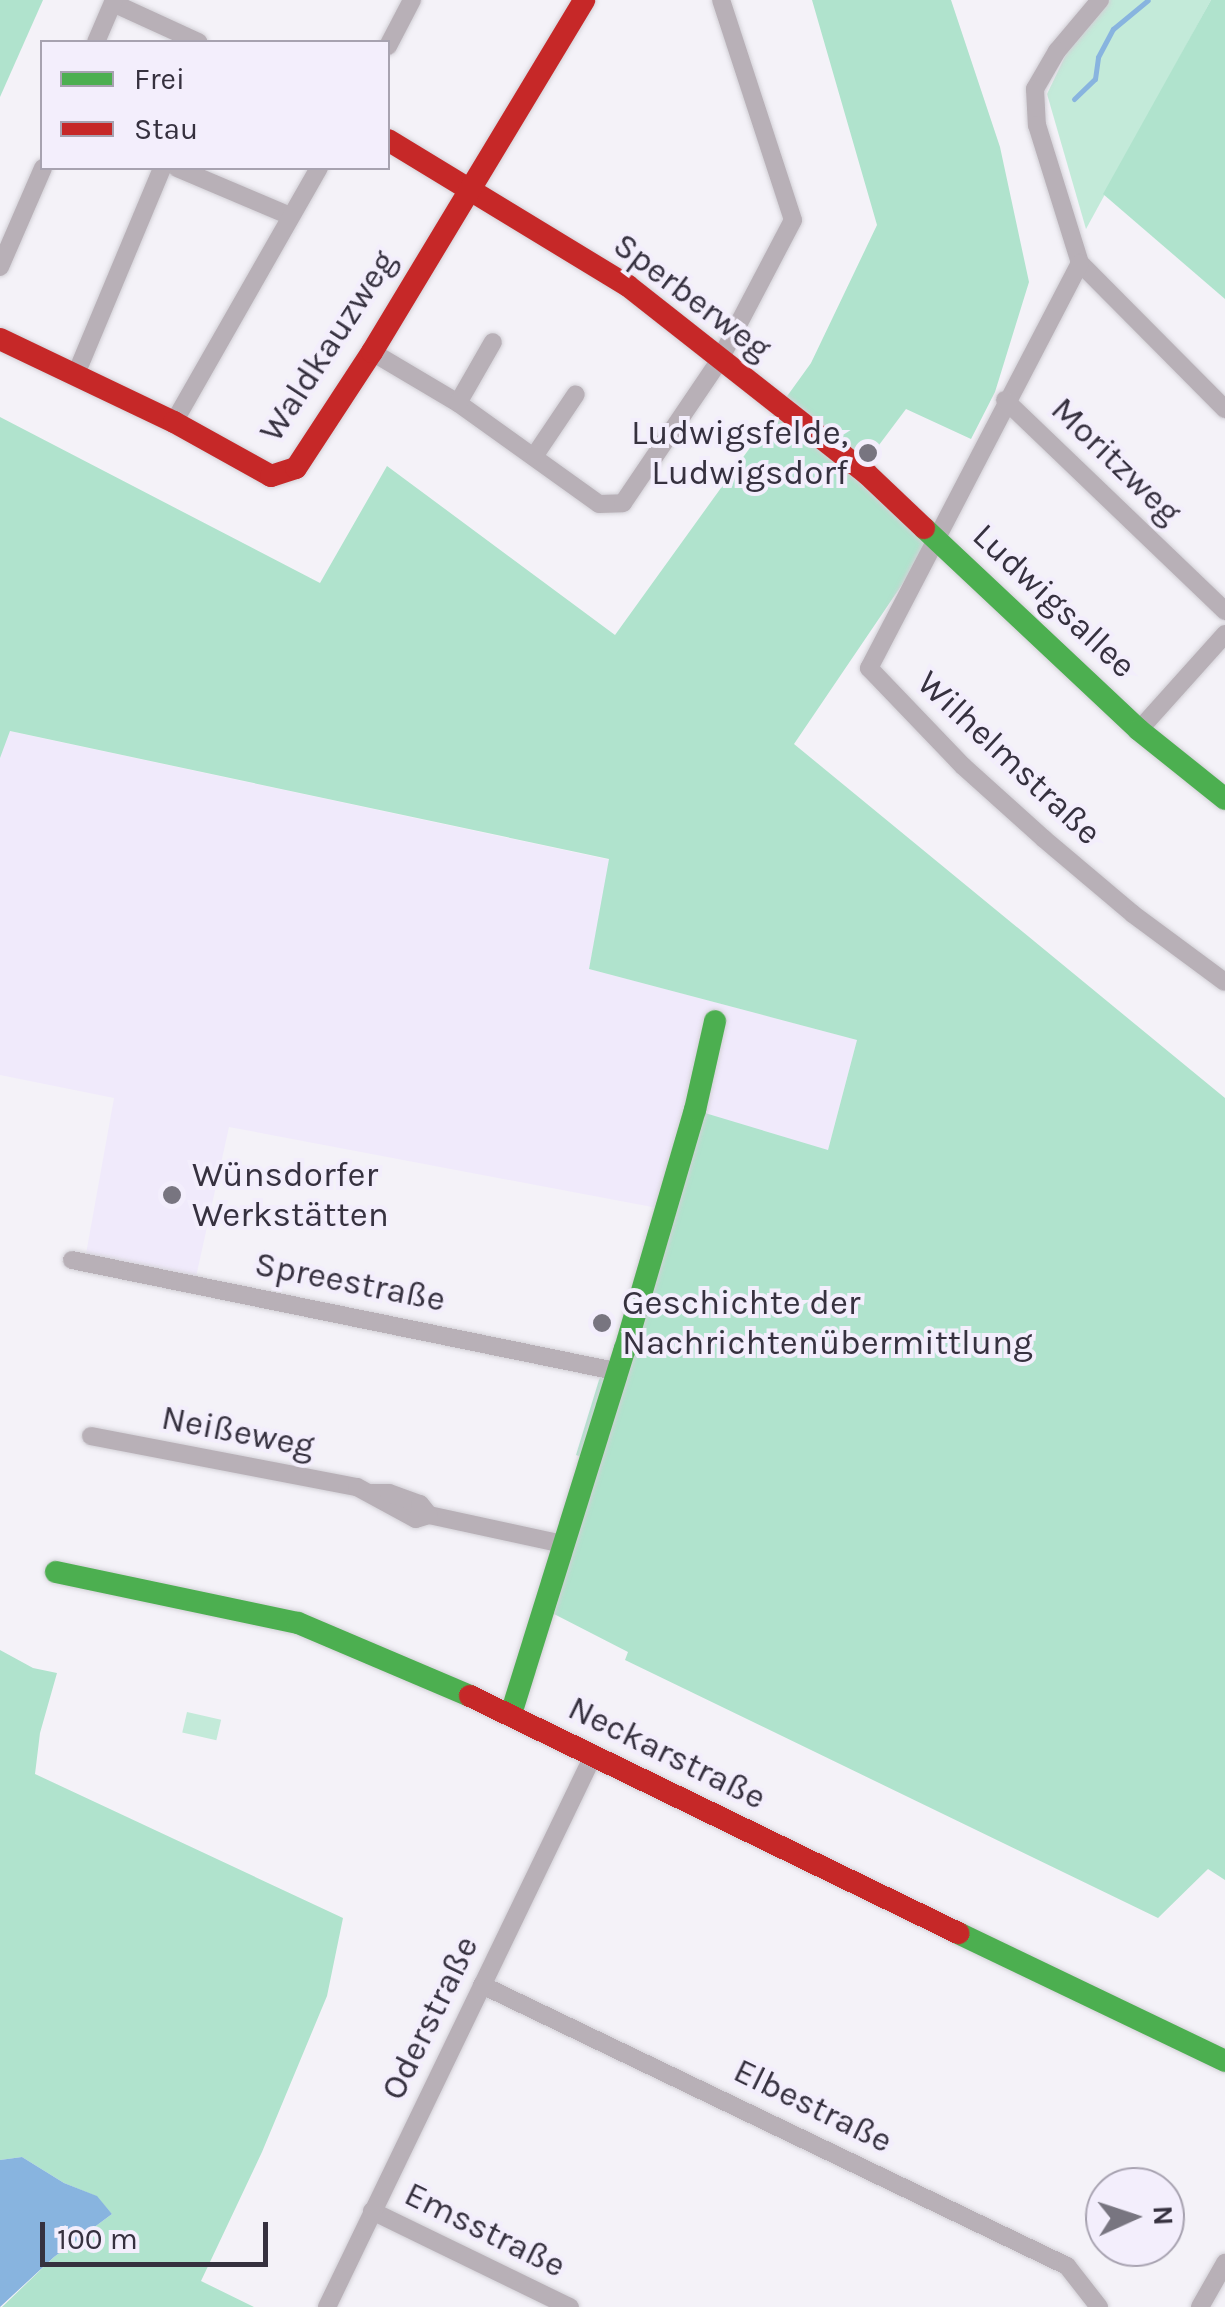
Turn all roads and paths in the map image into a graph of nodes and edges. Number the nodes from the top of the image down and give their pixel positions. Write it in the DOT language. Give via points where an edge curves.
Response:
graph roads {
  1 [pos="412,0"];
  2 [pos="584,0"];
  3 [pos="720,0"];
  4 [pos="1100,0"];
  5 [pos="113,2"];
  6 [pos="97,40"];
  7 [pos="194,40"];
  8 [pos="390,42"];
  9 [pos="390,141"];
  10 [pos="41,170"];
  11 [pos="161,170"];
  12 [pos="183,170"];
  13 [pos="317,170"];
  14 [pos="468,188"];
  15 [pos="290,216"];
  16 [pos="1080,263"];
  17 [pos="0,267"];
  18 [pos="0,339"];
  19 [pos="493,342"];
  20 [pos="372,352"];
  21 [pos="718,360"];
  22 [pos="76,374"];
  23 [pos="576,394"];
  24 [pos="1006,400"];
  25 [pos="458,403"];
  26 [pos="1225,409"];
  27 [pos="174,422"];
  28 [pos="535,455"];
  29 [pos="935,536"];
  30 [pos="1225,611"];
  31 [pos="1225,634"];
  32 [pos="1139,730"];
  33 [pos="1225,799"];
  34 [pos="1225,982"];
  35 [pos="715,1020"];
  36 [pos="72,1260"];
  37 [pos="615,1371"];
  38 [pos="90,1436"];
  39 [pos="563,1544"];
  40 [pos="56,1572"];
  41 [pos="511,1714"];
  42 [pos="592,1758"];
  43 [pos="482,1985"];
  44 [pos="1225,2060"];
  45 [pos="372,2211"];
  46 [pos="1225,2264"];
  47 [pos="326,2307"];
  48 [pos="570,2307"];
  49 [pos="1099,2307"];
  50 [pos="1200,2307"];
  1 -- 8 [label="street"];
  2 -- 14 [label="street, Waldkauzweg"];
  3 -- 21 [label="street" via="793,220"];
  4 -- 16 [label="street" via="1036,90 1037,124"];
  5 -- 6 [label="street"];
  5 -- 7 [label="street"];
  9 -- 14 [label="street, Sperberweg"];
  10 -- 17 [label="street"];
  11 -- 22 [label="street"];
  12 -- 15 [label="street"];
  13 -- 15 [label="street"];
  14 -- 20 [label="street, Waldkauzweg"];
  14 -- 21 [label="street, Sperberweg" via="628,286"];
  15 -- 27 [label="street"];
  16 -- 24 [label="street, Ludwigsallee"];
  16 -- 26 [label="street"];
  18 -- 22 [label="street, Waldkauzweg"];
  19 -- 25 [label="street"];
  20 -- 25 [label="street"];
  20 -- 27 [label="street, Waldkauzweg" via="296,468 271,476"];
  21 -- 28 [label="street" via="622,502 599,504"];
  21 -- 29 [label="street, Sperberweg" via="866,473"];
  22 -- 27 [label="street, Waldkauzweg"];
  23 -- 28 [label="street"];
  24 -- 29 [label="street, Ludwigsallee"];
  24 -- 30 [label="street, Moritzweg"];
  25 -- 28 [label="street"];
  29 -- 32 [label="street, Ludwigsallee"];
  29 -- 34 [label="street, Wilhelmstraße" via="869,668 1044,838"];
  31 -- 32 [label="street"];
  32 -- 33 [label="street, Ludwigsallee"];
  35 -- 37 [label="street"];
  36 -- 37 [label="street, Spreestraße"];
  37 -- 39 [label="street"];
  38 -- 39 [label="street, Neißeweg" via="372,1493 416,1520 430,1515"];
  39 -- 41 [label="street"];
  40 -- 41 [label="street, Neckarstraße" via="298,1623"];
  41 -- 42 [label="street, Neckarstraße"];
  42 -- 43 [label="street, Oderstraße"];
  42 -- 44 [label="street, Neckarstraße"];
  43 -- 45 [label="street, Oderstraße"];
  43 -- 49 [label="street, Elbestraße" via="1067,2266"];
  45 -- 47 [label="street, Oderstraße"];
  45 -- 48 [label="street, Emsstraße"];
  46 -- 50 [label="street"];
}
